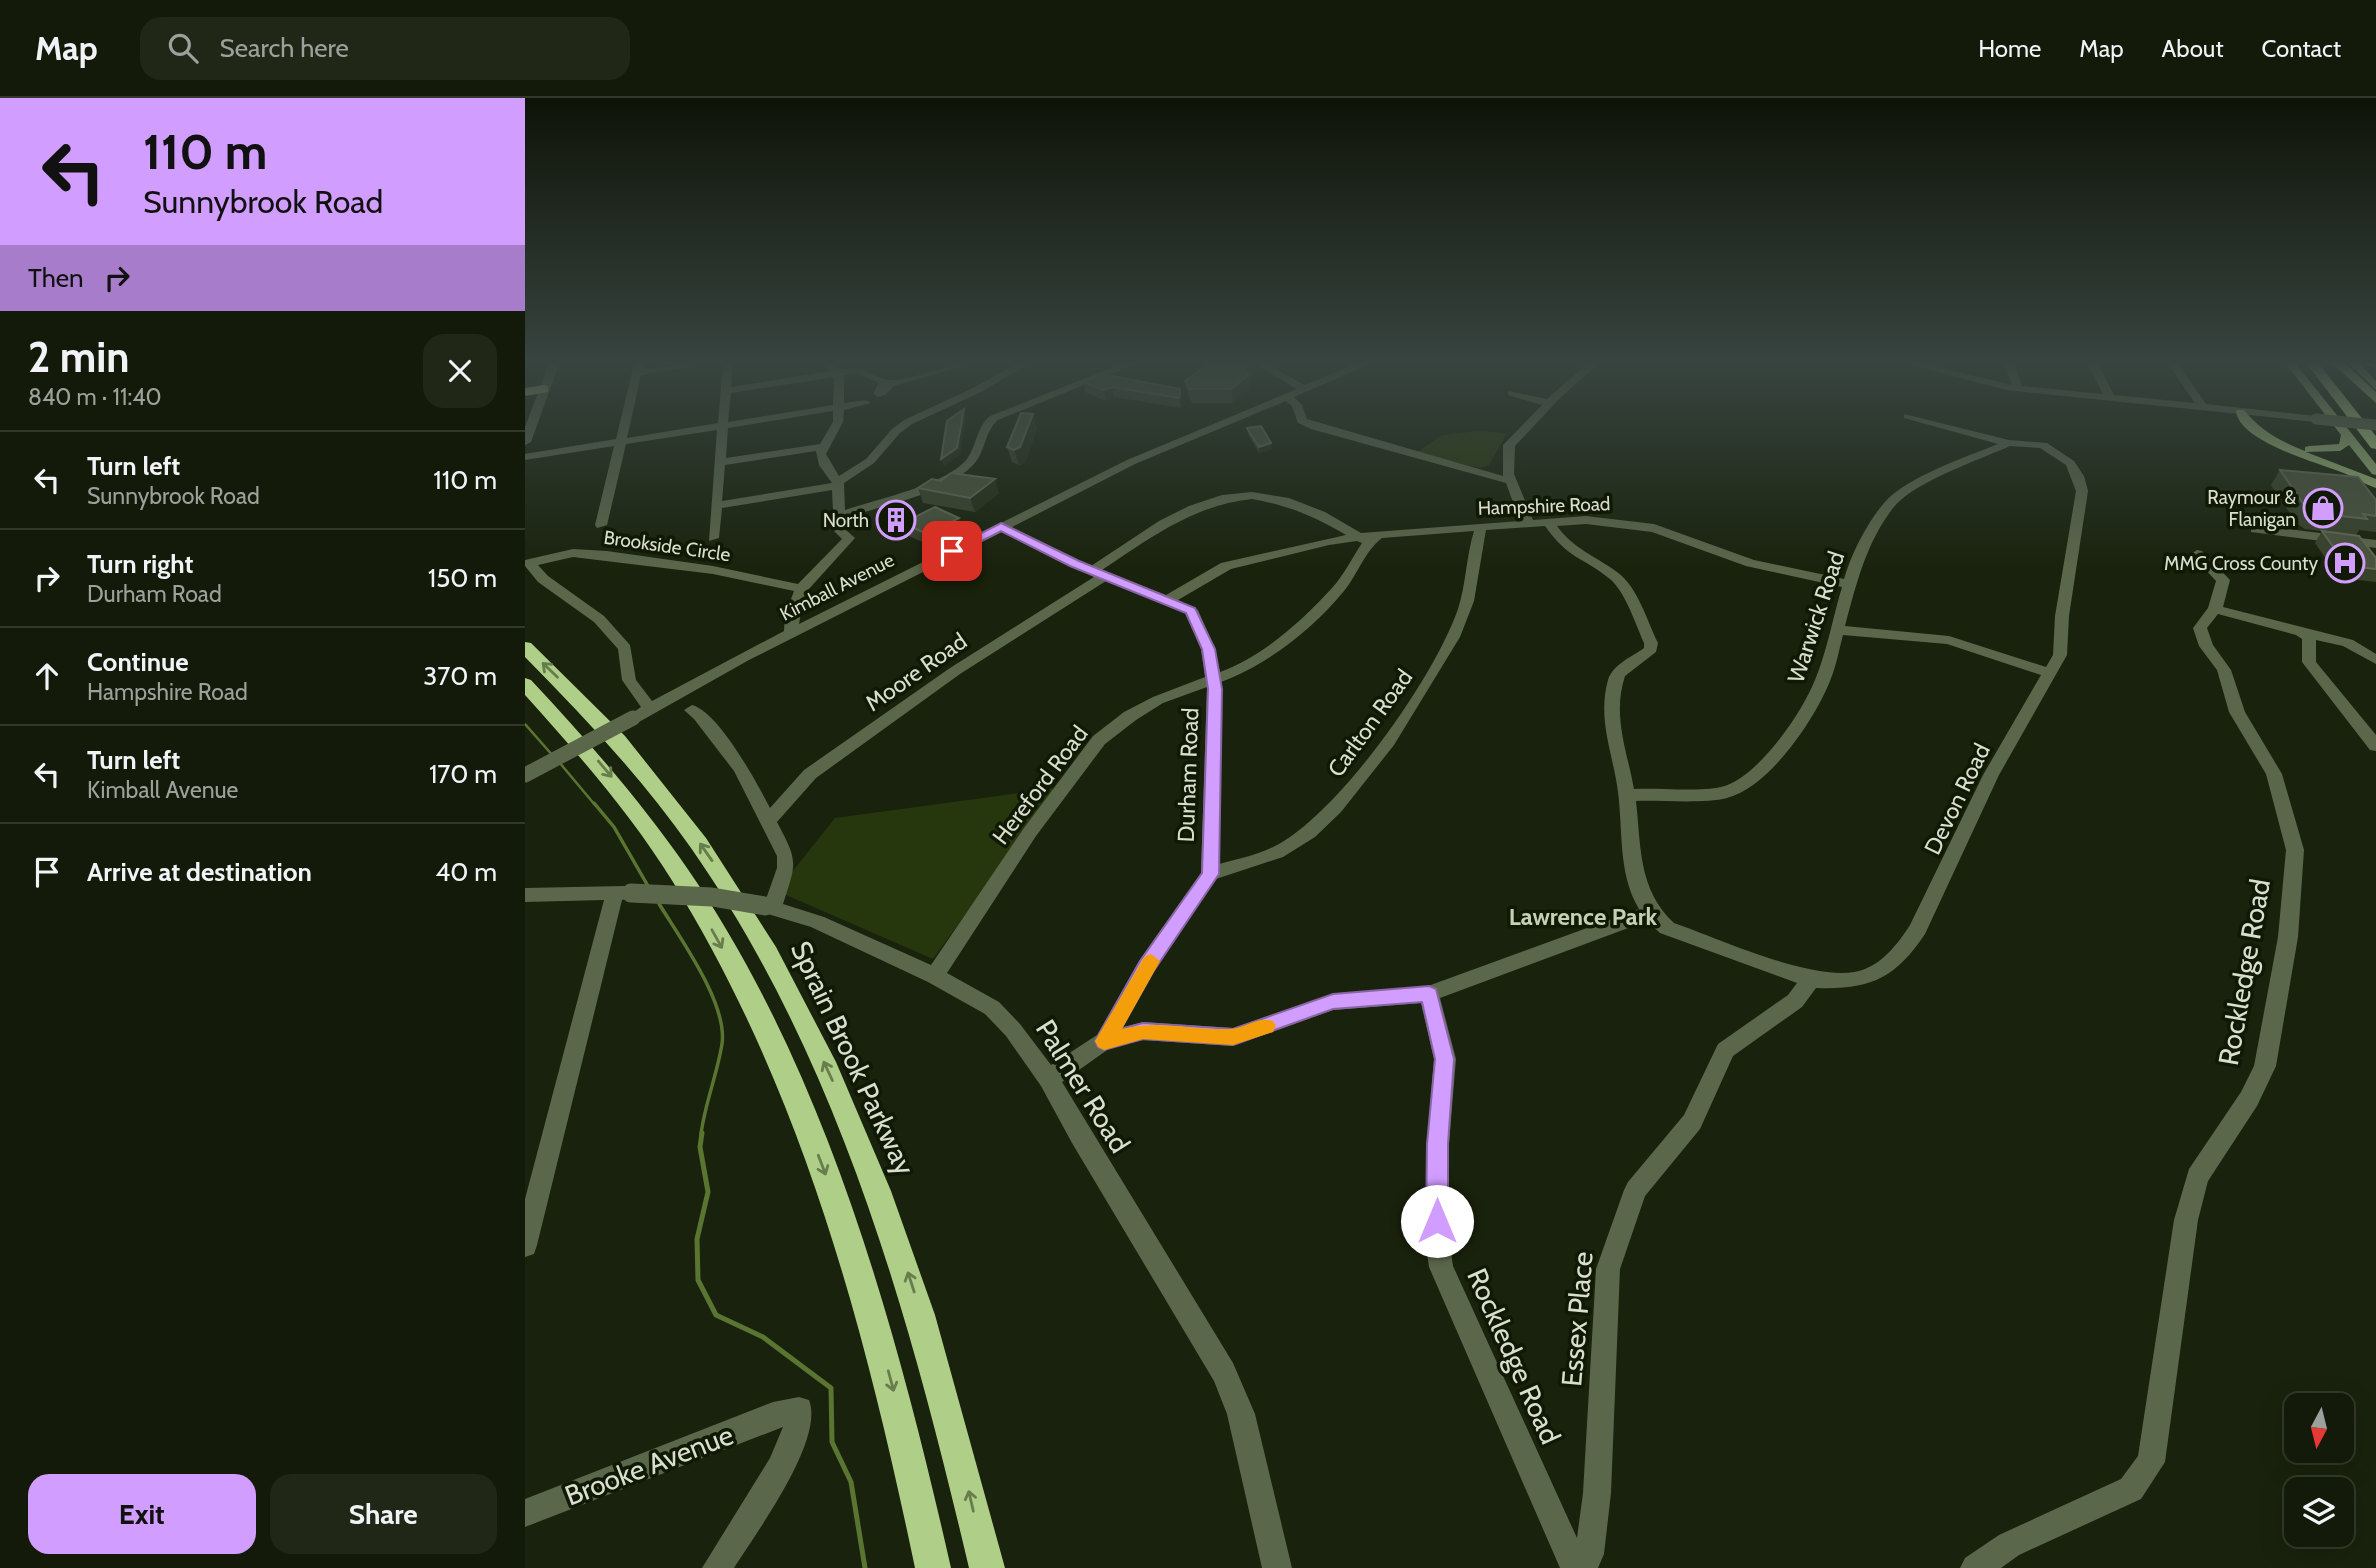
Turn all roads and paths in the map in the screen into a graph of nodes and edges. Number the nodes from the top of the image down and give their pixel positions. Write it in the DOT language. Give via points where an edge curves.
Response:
graph roads {
  1 [pos="623,433"];
  2 [pos="677,433"];
  3 [pos="722,433"];
  4 [pos="832,433"];
  5 [pos="895,433"];
  6 [pos="983,433"];
  7 [pos="1195,433"];
  8 [pos="1338,433"];
  9 [pos="1521,433"];
  10 [pos="1970,433"];
  11 [pos="2259,433"];
  12 [pos="2347,434"];
  13 [pos="2265,437"];
  14 [pos="621,442"];
  15 [pos="2009,443"];
  16 [pos="823,447"];
  17 [pos="525,457"];
  18 [pos="720,463"];
  19 [pos="2376,472"];
  20 [pos="1511,481"];
  21 [pos="839,483"];
  22 [pos="2376,484"];
  23 [pos="717,505"];
  24 [pos="838,516"];
  25 [pos="1528,524"];
  26 [pos="1550,524"];
  27 [pos="601,525"];
  28 [pos="1001,526"];
  29 [pos="1481,527"];
  30 [pos="2255,529"];
  31 [pos="713,538"];
  32 [pos="1368,538"];
  33 [pos="2376,544"];
  34 [pos="2197,554"];
  35 [pos="527,561"];
  36 [pos="1100,573"];
  37 [pos="1849,584"];
  38 [pos="800,588"];
  39 [pos="1168,600"];
  40 [pos="2215,609"];
  41 [pos="1838,630"];
  42 [pos="2301,632"];
  43 [pos="791,635"];
  44 [pos="525,648"];
  45 [pos="2376,660"];
  46 [pos="2050,673"];
  47 [pos="1214,680"];
  48 [pos="525,684"];
  49 [pos="650,709"];
  50 [pos="692,710"];
  51 [pos="2376,746"];
  52 [pos="525,775"];
  53 [pos="1627,795"];
  54 [pos="767,822"];
  55 [pos="1211,867"];
  56 [pos="623,893"];
  57 [pos="525,895"];
  58 [pos="768,907"];
  59 [pos="1651,912"];
  60 [pos="935,976"];
  61 [pos="1811,980"];
  62 [pos="1429,994"];
  63 [pos="1104,1041"];
  64 [pos="1049,1079"];
  65 [pos="525,1245"];
  66 [pos="525,1513"];
  67 [pos="717,1568"];
  68 [pos="933,1568"];
  69 [pos="987,1568"];
  70 [pos="1277,1568"];
  71 [pos="1575,1568"];
  72 [pos="1583,1568"];
  73 [pos="1975,1568"];
  1 -- 14 [label="street"];
  2 -- 14 [label="street"];
  3 -- 18 [label="street"];
  4 -- 16 [label="street"];
  5 -- 21 [label="street" via="870,461"];
  6 -- 24 [label="street" via="974,456 951,476"];
  7 -- 28 [label="street, Kimball Avenue"];
  8 -- 20 [label="street" via="1459,471"];
  9 -- 20 [label="street" via="1510,445"];
  10 -- 15 [label="street"];
  11 -- 13 [label="main road"];
  12 -- 13 [label="main road" via="2343,447 2326,449"];
  12 -- 19 [label="main road"];
  13 -- 22 [label="main road" via="2352,470"];
  14 -- 17 [label="street"];
  14 -- 27 [label="street"];
  15 -- 37 [label="street, Warwick Road" via="1900,494 1863,545"];
  15 -- 46 [label="street, Devon Road" via="2050,440 2070,463 2082,491 2060,655"];
  16 -- 18 [label="street"];
  16 -- 21 [label="street" via="820,454"];
  18 -- 23 [label="street"];
  20 -- 25 [label="street"];
  21 -- 23 [label="street"];
  21 -- 24 [label="street"];
  23 -- 31 [label="street"];
  24 -- 38 [label="street" via="840,531 849,538"];
  25 -- 26 [label="street, Hampshire Road"];
  25 -- 29 [label="street, Hampshire Road"];
  26 -- 37 [label="street, Hampshire Road" via="1585,520 1636,524 1689,538 1751,563"];
  26 -- 53 [label="street" via="1577,554 1624,587 1651,643 1645,655 1616,678 1611,715"];
  28 -- 36 [label="street"];
  28 -- 43 [label="street, Kimball Avenue"];
  29 -- 32 [label="street, Hampshire Road"];
  29 -- 55 [label="street, Carlton Road" via="1464,608 1444,657 1356,783 1322,823 1287,848 1232,867"];
  30 -- 33 [label="street"];
  32 -- 36 [label="street, Moore Road" via="1274,498 1222,496 1166,522"];
  32 -- 39 [label="street, Hampshire Road" via="1245,560"];
  32 -- 47 [label="street, Hereford Road" via="1339,589 1294,633 1259,658"];
  34 -- 40 [label="street, Rockledge Road" via="2223,580"];
  35 -- 38 [label="street, Brookside Circle" via="573,553 607,555"];
  35 -- 49 [label="street, Brookside Circle" via="543,579 599,619 625,648 629,680"];
  36 -- 39 [label="street"];
  36 -- 54 [label="street, Moore Road" via="810,774"];
  37 -- 41 [label="street, Warwick Road"];
  38 -- 43 [label="street" via="790,611"];
  39 -- 47 [label="street, Durham Road" via="1191,610 1208,649"];
  40 -- 42 [label="street"];
  40 -- 73 [label="street, Rockledge Road" via="2200,628 2206,646 2224,670 2237,712 2274,774 2295,850 2288,937 2265,1066 2197,1177 2186,1220 2151,1462 2131,1489 2008,1545"];
  41 -- 46 [label="street" via="1949,640"];
  41 -- 53 [label="street, Warwick Road" via="1811,704 1766,768 1753,779 1724,793"];
  42 -- 45 [label="street" via="2348,643"];
  42 -- 51 [label="street" via="2311,643 2309,662"];
  43 -- 49 [label="street, Kimball Avenue"];
  69 -- 44 [label="highway, Sprain Brook Parkway, one-way" via="913,1287 866,1159 820,1054 740,904 695,836 624,745"];
  46 -- 61 [label="street, Devon Road" via="1991,775 1918,929 1902,953 1869,977"];
  47 -- 55 [label="street, Durham Road"];
  47 -- 60 [label="street, Hereford Road" via="1158,700 1099,740 1030,832"];
  48 -- 68 [label="highway, one-way" via="594,756 659,841 722,948 784,1073 837,1205 876,1325"];
  49 -- 52 [label="street, Kimball Avenue, bridge"];
  50 -- 54 [label="street" via="741,769"];
  53 -- 59 [label="street" via="1633,869"];
  54 -- 58 [label="street" via="786,856 786,868"];
  55 -- 63 [label="street, Durham Road"];
  56 -- 57 [label="street, Palmer Road"];
  56 -- 58 [label="street, Palmer Road, bridge" via="712,897"];
  56 -- 65 [label="street"];
  58 -- 60 [label="street, Palmer Road" via="817,922"];
  59 -- 61 [label="street, Devon Road" via="1667,928"];
  59 -- 62 [label="street"];
  60 -- 64 [label="street, Palmer Road" via="992,1008"];
  61 -- 72 [label="street, Essex Place" via="1795,1001 1725,1050 1692,1122 1636,1190 1615,1241 1608,1269 1597,1493"];
  62 -- 63 [label="street" via="1333,1002 1233,1037 1143,1031"];
  62 -- 71 [label="street, Rockledge Road" via="1445,1059 1438,1144 1441,1267"];
  63 -- 64 [label="street, Durham Road"];
  64 -- 70 [label="street, Palmer Road" via="1224,1373 1241,1414"];
  66 -- 67 [label="street, Brooke Avenue" via="773,1416 799,1410 800,1422 788,1453"];
}
